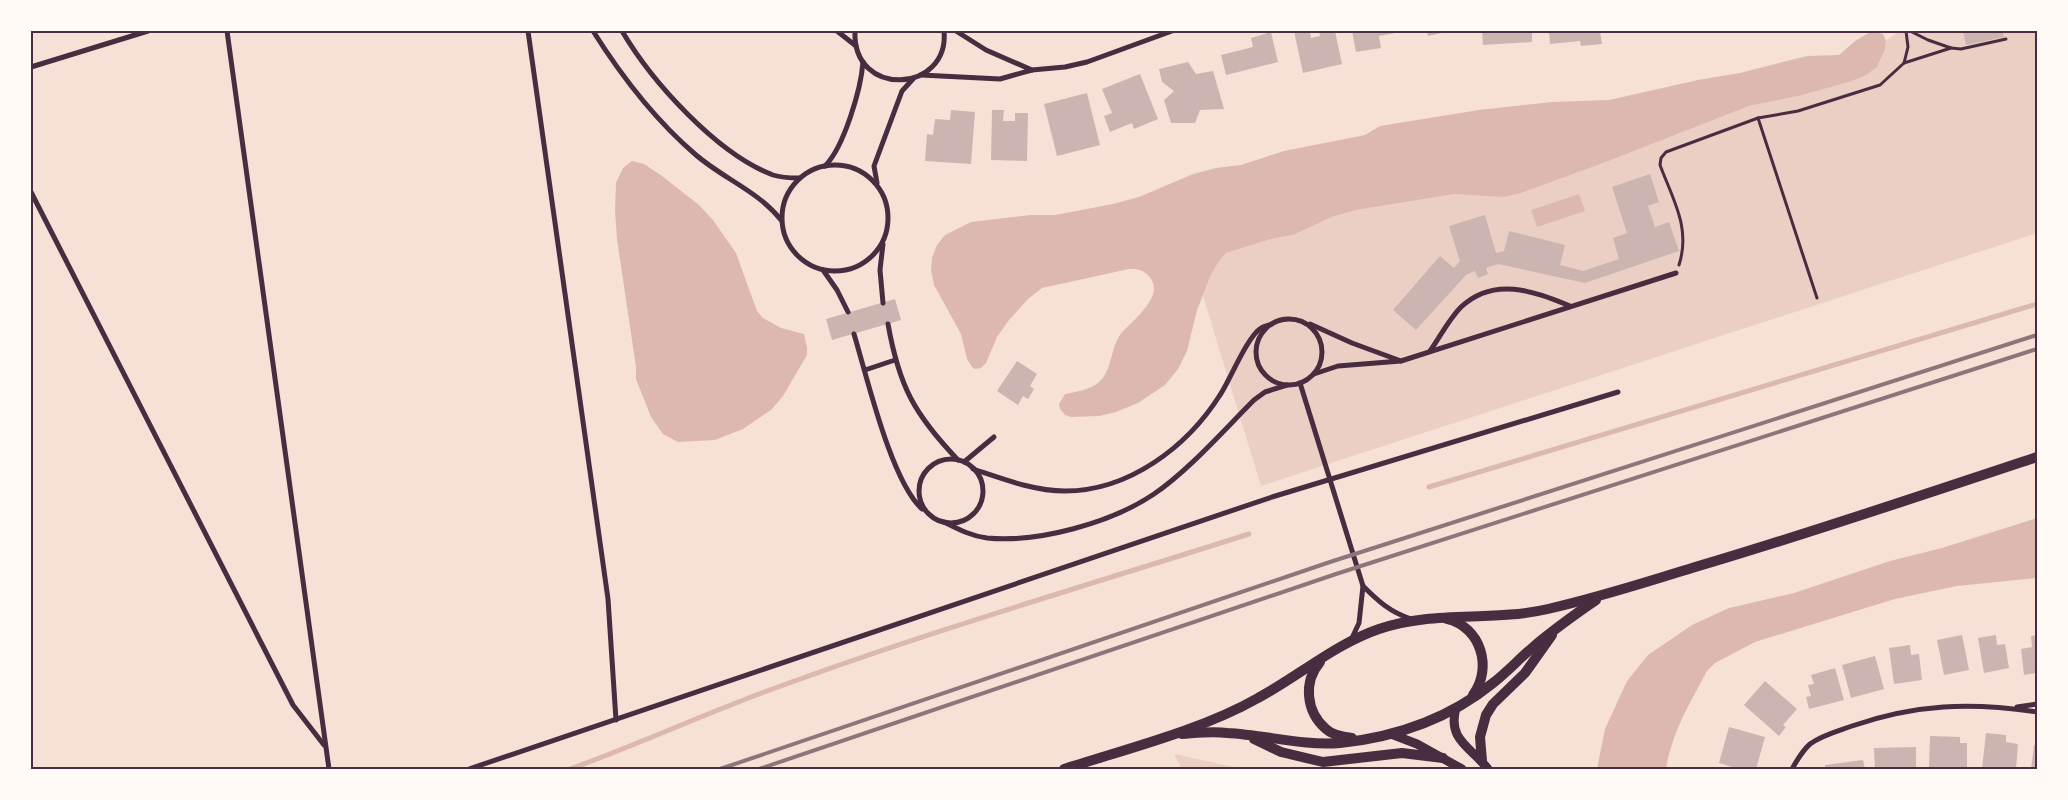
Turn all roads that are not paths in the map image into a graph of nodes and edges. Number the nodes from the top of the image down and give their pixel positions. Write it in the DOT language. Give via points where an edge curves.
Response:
graph roads {
  1 [pos="148,31"];
  2 [pos="227,31"];
  3 [pos="528,31"];
  4 [pos="593,31"];
  5 [pos="622,31"];
  6 [pos="837,31"];
  7 [pos="855,31"];
  8 [pos="944,31"];
  9 [pos="956,31"];
  10 [pos="1172,31"];
  11 [pos="856,46"];
  12 [pos="863,62"];
  13 [pos="31,67"];
  14 [pos="1032,70"];
  15 [pos="921,75"];
  16 [pos="914,78"];
  17 [pos="825,166"];
  18 [pos="800,178"];
  19 [pos="879,188"];
  20 [pos="31,192"];
  21 [pos="781,221"];
  22 [pos="885,238"];
  23 [pos="823,270"];
  24 [pos="1676,272"];
  25 [pos="882,303"];
  26 [pos="1570,306"];
  27 [pos="848,312"];
  28 [pos="1303,321"];
  29 [pos="888,324"];
  30 [pos="1272,324"];
  31 [pos="854,334"];
  32 [pos="1430,351"];
  33 [pos="894,360"];
  34 [pos="1401,361"];
  35 [pos="865,370"];
  36 [pos="1314,374"];
  37 [pos="1300,383"];
  38 [pos="1287,385"];
  39 [pos="1618,392"];
  40 [pos="994,437"];
  41 [pos="2037,457"];
  42 [pos="961,461"];
  43 [pos="974,468"];
  44 [pos="1331,480"];
  45 [pos="929,514"];
  46 [pos="944,522"];
  47 [pos="1363,586"];
  48 [pos="1606,594"];
  49 [pos="1438,618"];
  50 [pos="1413,620"];
  51 [pos="1558,627"];
  52 [pos="1352,640"];
  53 [pos="1326,656"];
  54 [pos="1469,701"];
  55 [pos="2037,704"];
  56 [pos="1456,708"];
  57 [pos="2012,708"];
  58 [pos="2037,712"];
  59 [pos="616,720"];
  60 [pos="1391,734"];
  61 [pos="1166,736"];
  62 [pos="1246,736"];
  63 [pos="1359,740"];
  64 [pos="325,746"];
  65 [pos="1443,758"];
  66 [pos="1485,765"];
  67 [pos="329,769"];
  68 [pos="470,769"];
  69 [pos="1064,769"];
  70 [pos="1462,769"];
  71 [pos="1792,769"];
  1 -- 13 [label="street"];
  2 -- 64 [label="street"];
  3 -- 59 [label="street" via="608,599"];
  4 -- 21 [label="street" via="618,70 672,134 725,177 766,203"];
  5 -- 18 [label="street" via="649,71 676,104 698,124 757,167 774,175"];
  6 -- 11 [label="street"];
  7 -- 11 [label="street"];
  8 -- 15 [label="street" via="938,58"];
  9 -- 14 [label="street" via="986,50"];
  10 -- 14 [label="street" via="1087,62"];
  11 -- 12 [label="street"];
  12 -- 16 [label="street" via="890,80"];
  12 -- 17 [label="street" via="859,90 836,153"];
  14 -- 15 [label="street" via="1000,79"];
  15 -- 16 [label="street"];
  16 -- 19 [label="street" via="902,91 874,166"];
  17 -- 18 [label="street"];
  17 -- 19 [label="street" via="856,169"];
  18 -- 21 [label="street" via="784,202"];
  19 -- 22 [label="street" via="887,208"];
  20 -- 64 [label="street" via="293,705"];
  21 -- 23 [label="street" via="786,240 797,256"];
  22 -- 23 [label="street" via="874,254 859,265 841,271"];
  22 -- 25 [label="street" via="880,270"];
  23 -- 27 [label="street"];
  24 -- 26 [label="street"];
  26 -- 32 [label="street"];
  26 -- 32 [label="street" via="1523,291 1485,290 1460,308"];
  28 -- 30 [label="street" via="1290,319"];
  28 -- 34 [label="street"];
  28 -- 36 [label="street" via="1317,333 1322,345 1320,363"];
  29 -- 33 [label="street"];
  30 -- 38 [label="street" via="1258,342 1258,360 1266,375"];
  30 -- 43 [label="street" via="1261,328 1253,337 1198,425 1165,456 1143,470 1115,482 1066,492 1022,484"];
  31 -- 35 [label="street"];
  32 -- 34 [label="street"];
  33 -- 35 [label="street"];
  33 -- 42 [label="street" via="915,407"];
  34 -- 36 [label="street" via="1338,366"];
  35 -- 45 [label="street" via="895,464 909,493"];
  36 -- 37 [label="street"];
  37 -- 38 [label="street"];
  37 -- 44 [label="street"];
  38 -- 46 [label="street" via="1265,392 1254,400 1178,475 1154,494 1106,518 1046,534 1006,539 963,532"];
  39 -- 44 [label="street"];
  40 -- 42 [label="street"];
  41 -- 48 [label="main road" via="1774,544"];
  42 -- 43 [label="street"];
  42 -- 45 [label="street" via="935,463 923,476 919,493"];
  43 -- 46 [label="street" via="982,484 979,506 967,519 956,523"];
  44 -- 47 [label="street"];
  44 -- 59 [label="street"];
  45 -- 46 [label="street"];
  47 -- 50 [label="street" via="1386,607"];
  47 -- 52 [label="street" via="1359,623"];
  48 -- 49 [label="main road" via="1527,614"];
  48 -- 51 [label="main road"];
  49 -- 50 [label="main road"];
  49 -- 54 [label="main road" via="1454,621 1467,630 1480,649 1483,673"];
  50 -- 52 [label="main road" via="1380,628"];
  51 -- 54 [label="main road"];
  51 -- 66 [label="main road" via="1525,673 1486,715 1480,737"];
  52 -- 53 [label="main road"];
  53 -- 61 [label="main road" via="1257,699"];
  53 -- 63 [label="main road" via="1315,669 1309,685 1309,702 1315,718 1327,730"];
  54 -- 56 [label="main road"];
  55 -- 57 [label="street"];
  56 -- 60 [label="main road"];
  56 -- 66 [label="street" via="1453,724 1456,734"];
  57 -- 58 [label="street"];
  57 -- 71 [label="street" via="1937,706 1864,722 1810,744"];
  59 -- 68 [label="street"];
  60 -- 63 [label="main road"];
  60 -- 65 [label="street"];
  61 -- 62 [label="main road" via="1210,732"];
  61 -- 69 [label="main road"];
  62 -- 63 [label="main road" via="1321,743"];
  62 -- 65 [label="main road" via="1281,752 1323,762 1402,754"];
  64 -- 67 [label="street"];
  65 -- 70 [label="street"];
}
